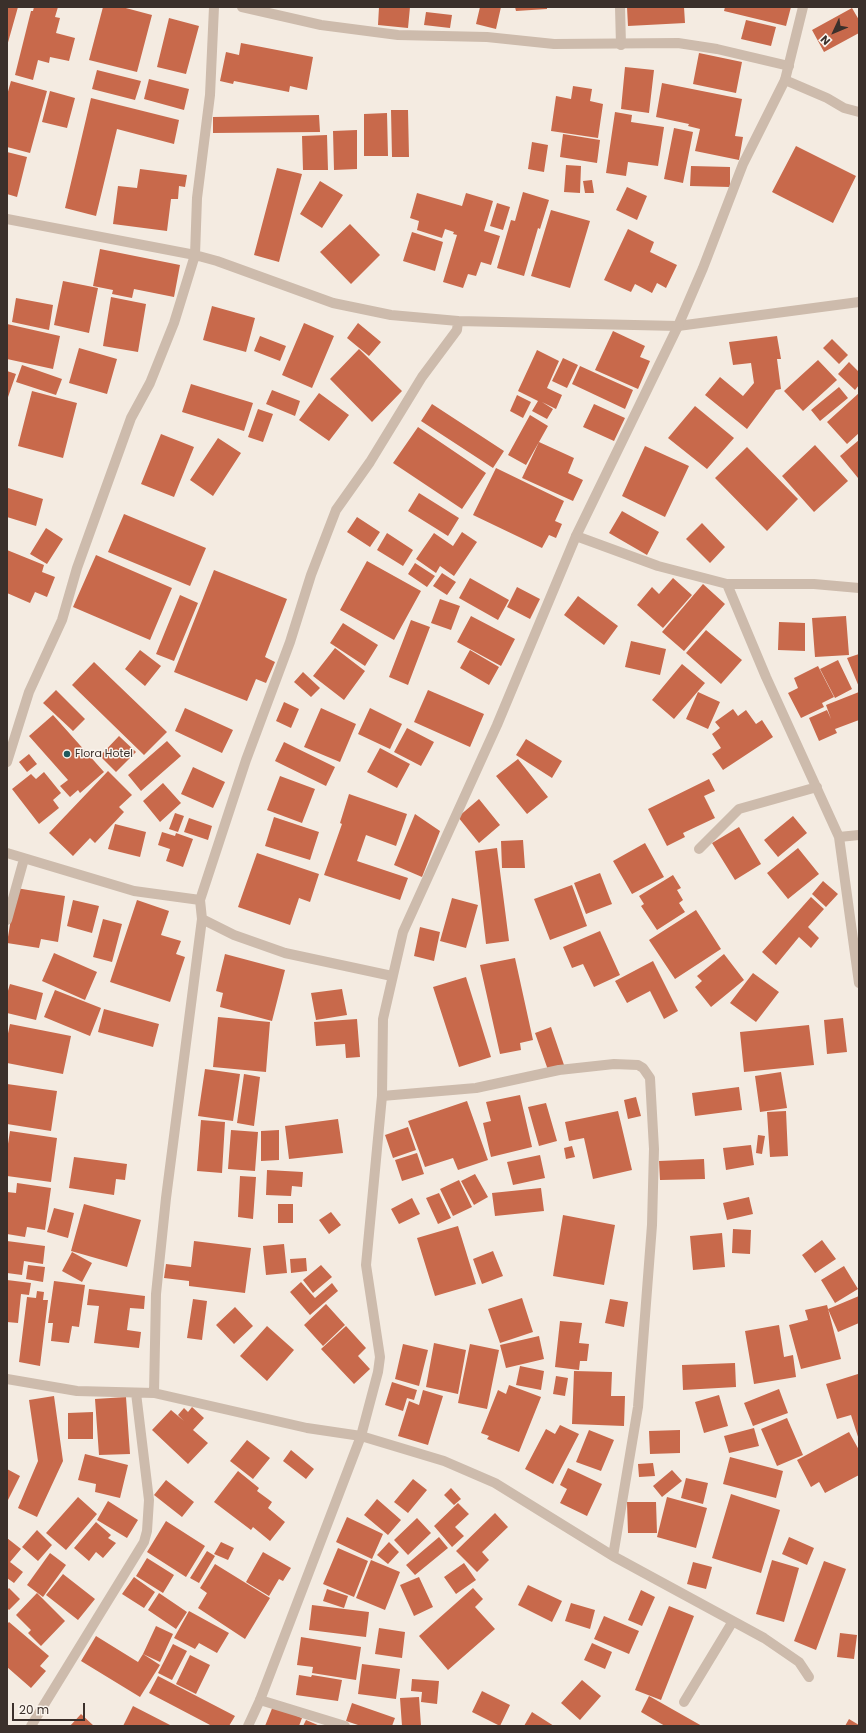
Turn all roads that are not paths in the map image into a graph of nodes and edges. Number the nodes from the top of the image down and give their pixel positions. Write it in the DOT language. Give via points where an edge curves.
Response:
graph roads {
  1 [pos="214,7"];
  2 [pos="242,7"];
  3 [pos="620,7"];
  4 [pos="803,7"];
  5 [pos="621,45"];
  6 [pos="789,66"];
  7 [pos="785,80"];
  8 [pos="859,112"];
  9 [pos="7,219"];
  10 [pos="194,255"];
  11 [pos="859,302"];
  12 [pos="458,321"];
  13 [pos="678,326"];
  14 [pos="576,536"];
  15 [pos="728,584"];
  16 [pos="859,588"];
  17 [pos="7,762"];
  18 [pos="817,787"];
  19 [pos="859,835"];
  20 [pos="839,837"];
  21 [pos="699,849"];
  22 [pos="7,853"];
  23 [pos="24,859"];
  24 [pos="200,900"];
  25 [pos="202,919"];
  26 [pos="7,920"];
  27 [pos="392,976"];
  28 [pos="859,983"];
  29 [pos="382,1096"];
  30 [pos="7,1379"];
  31 [pos="136,1392"];
  32 [pos="154,1393"];
  33 [pos="361,1436"];
  34 [pos="613,1556"];
  35 [pos="733,1621"];
  36 [pos="809,1677"];
  37 [pos="260,1700"];
  38 [pos="684,1702"];
  39 [pos="30,1726"];
  40 [pos="248,1726"];
  41 [pos="345,1726"];
  1 -- 10 [label="street" via="210,95 197,198"];
  2 -- 5 [label="street" via="321,25 398,35 487,37 554,44"];
  3 -- 5 [label="street"];
  4 -- 6 [label="street"];
  5 -- 6 [label="street" via="678,43 717,49"];
  6 -- 7 [label="street"];
  7 -- 8 [label="street" via="844,108"];
  7 -- 13 [label="street" via="743,164"];
  9 -- 10 [label="street"];
  10 -- 12 [label="street" via="334,303 392,315"];
  10 -- 17 [label="street" via="174,323 150,382 131,418 77,568 62,620 29,692"];
  11 -- 13 [label="street"];
  12 -- 13 [label="street"];
  12 -- 24 [label="street" via="457,330 422,377 378,450 336,510 246,760"];
  13 -- 14 [label="street"];
  14 -- 15 [label="street" via="658,566"];
  14 -- 27 [label="street" via="497,725 403,932"];
  15 -- 16 [label="street" via="814,584"];
  15 -- 18 [label="street" via="766,678"];
  18 -- 20 [label="street"];
  18 -- 21 [label="street" via="740,809"];
  19 -- 20 [label="street"];
  20 -- 28 [label="street"];
  22 -- 23 [label="street"];
  23 -- 24 [label="street" via="134,891"];
  23 -- 26 [label="street"];
  24 -- 25 [label="street"];
  25 -- 27 [label="street" via="234,935 285,953"];
  25 -- 32 [label="street" via="156,1294"];
  27 -- 29 [label="street" via="383,1019"];
  29 -- 33 [label="street" via="366,1265 380,1358"];
  29 -- 34 [label="street" via="476,1088 559,1070 614,1064 638,1065 650,1078 654,1149 652,1226 638,1407"];
  30 -- 31 [label="street" via="78,1391"];
  31 -- 32 [label="street"];
  31 -- 39 [label="street" via="149,1500 144,1542"];
  32 -- 33 [label="street" via="307,1428"];
  33 -- 34 [label="street" via="444,1461 495,1483"];
  33 -- 37 [label="street"];
  34 -- 35 [label="street"];
  35 -- 36 [label="street" via="799,1662"];
  35 -- 38 [label="street"];
  37 -- 40 [label="street"];
  37 -- 41 [label="street"];
}
